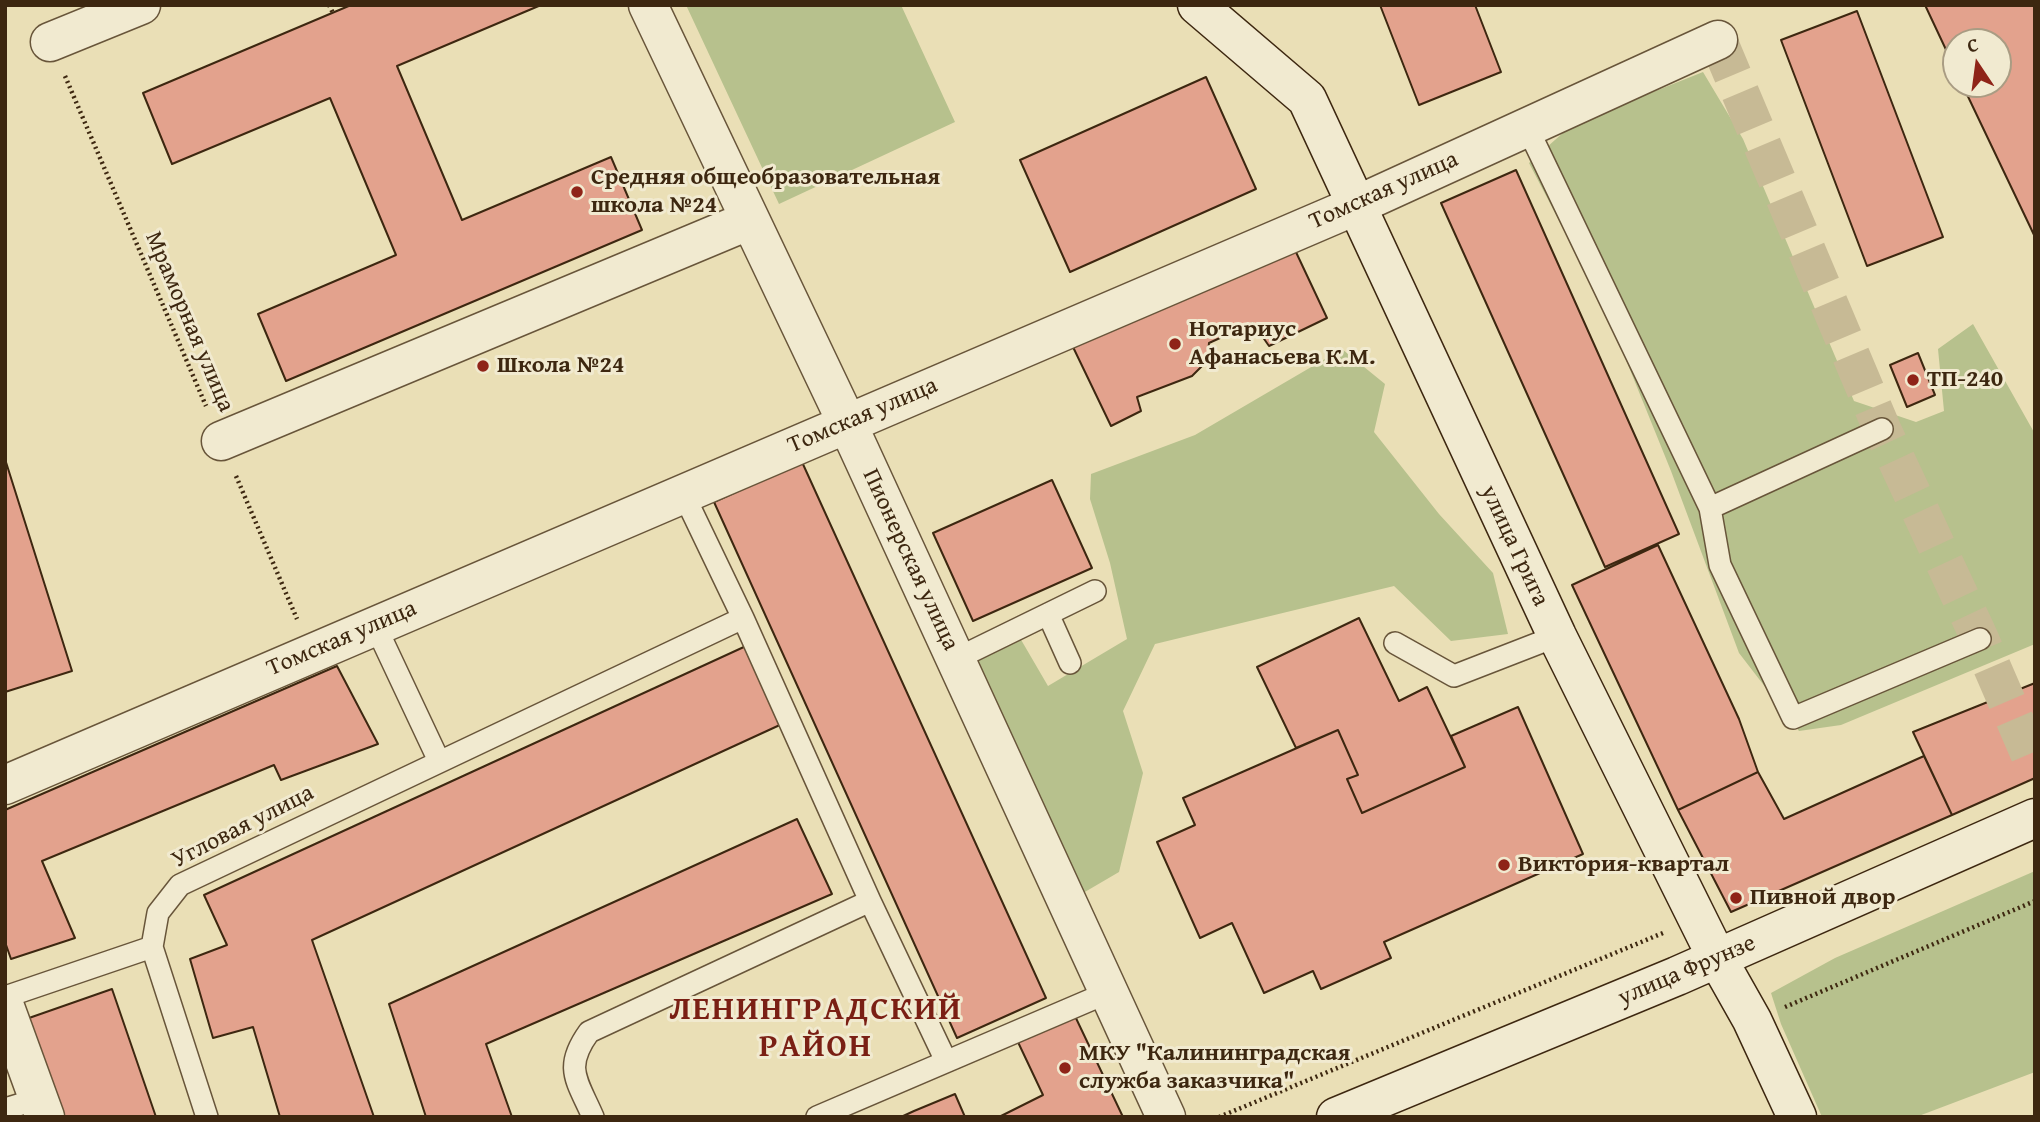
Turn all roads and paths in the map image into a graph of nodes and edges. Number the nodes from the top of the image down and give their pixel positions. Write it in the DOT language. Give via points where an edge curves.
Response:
graph roads {
  1 [pos="141,5"];
  2 [pos="330,5"];
  3 [pos="648,5"];
  4 [pos="1197,5"];
  5 [pos="333,13"];
  6 [pos="1718,40"];
  7 [pos="50,42"];
  8 [pos="1527,127"];
  9 [pos="1355,206"];
  10 [pos="750,220"];
  11 [pos="847,423"];
  12 [pos="1882,429"];
  13 [pos="221,441"];
  14 [pos="683,493"];
  15 [pos="1710,508"];
  16 [pos="1095,591"];
  17 [pos="1048,614"];
  18 [pos="743,618"];
  19 [pos="376,625"];
  20 [pos="1557,636"];
  21 [pos="1980,639"];
  22 [pos="1395,643"];
  23 [pos="311,652"];
  24 [pos="956,659"];
  25 [pos="1070,663"];
  26 [pos="439,761"];
  27 [pos="5,785"];
  28 [pos="2035,818"];
  29 [pos="870,901"];
  30 [pos="152,947"];
  31 [pos="1717,958"];
  32 [pos="1109,992"];
  33 [pos="5,998"];
  34 [pos="5,1007"];
  35 [pos="946,1061"];
  36 [pos="29,1108"];
  37 [pos="207,1117"];
  38 [pos="593,1117"];
  39 [pos="817,1117"];
  40 [pos="1166,1117"];
  41 [pos="1336,1117"];
  42 [pos="1797,1117"];
  1 -- 7 [label="street"];
  2 -- 5 [label="path"];
  3 -- 10 [label="street, Пионерская улица"];
  4 -- 9 [label="street, улица Грига" via="1307,99"];
  6 -- 8 [label="street, Томская улица"];
  7 -- 13 [label="path, Мраморная улица"];
  8 -- 9 [label="street, Томская улица"];
  8 -- 15 [label="lane"];
  9 -- 11 [label="street, Томская улица"];
  9 -- 20 [label="street, улица Грига"];
  10 -- 11 [label="street, Пионерская улица"];
  10 -- 13 [label="street"];
  11 -- 14 [label="street, Томская улица"];
  11 -- 24 [label="street, Пионерская улица"];
  12 -- 15 [label="lane"];
  13 -- 23 [label="path, Мраморная улица"];
  14 -- 18 [label="lane"];
  14 -- 19 [label="street, Томская улица"];
  15 -- 21 [label="lane" via="1720,565 1793,718"];
  16 -- 17 [label="lane"];
  17 -- 24 [label="lane"];
  17 -- 25 [label="lane"];
  18 -- 26 [label="lane, Угловая улица"];
  18 -- 29 [label="lane"];
  19 -- 23 [label="street, Томская улица"];
  19 -- 26 [label="lane"];
  20 -- 22 [label="lane" via="1454,676"];
  20 -- 31 [label="street, улица Грига"];
  23 -- 27 [label="street, Томская улица"];
  24 -- 32 [label="street, Пионерская улица"];
  26 -- 30 [label="lane, Угловая улица" via="180,885 158,913"];
  28 -- 31 [label="street, улица Фрунзе"];
  29 -- 35 [label="lane"];
  29 -- 38 [label="lane" via="589,1032 575,1051 573,1071"];
  30 -- 33 [label="lane"];
  30 -- 37 [label="lane, Угловая улица"];
  31 -- 41 [label="street, улица Фрунзе"];
  31 -- 42 [label="street, улица Грига"];
  32 -- 35 [label="lane"];
  32 -- 40 [label="street, Пионерская улица"];
  34 -- 36 [label="street"];
  35 -- 39 [label="lane"];
}
